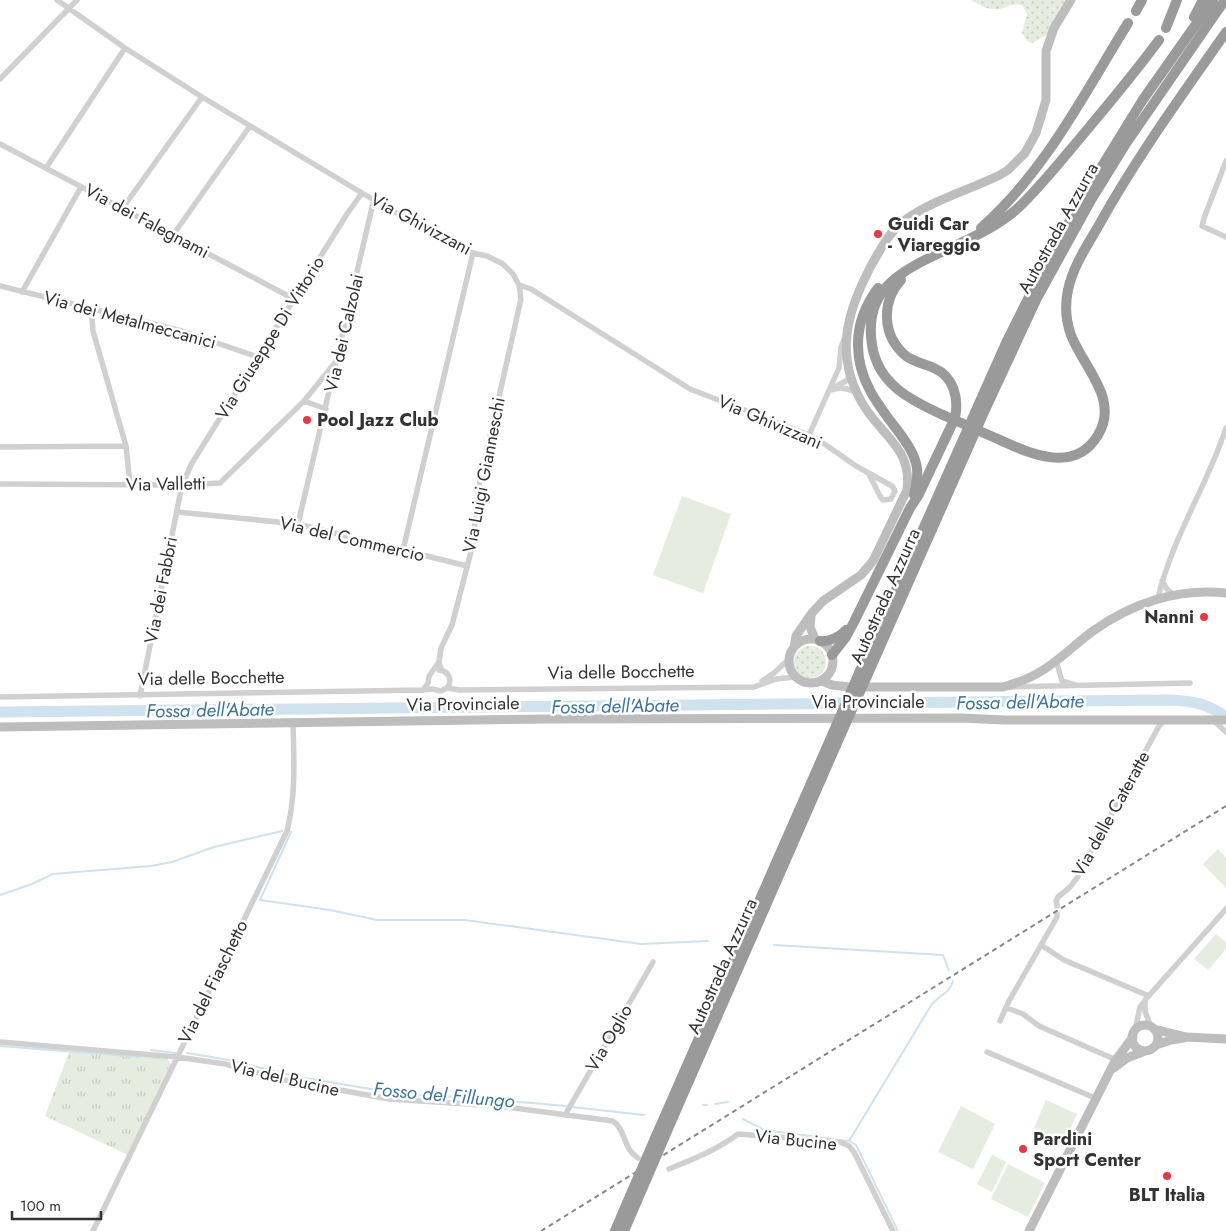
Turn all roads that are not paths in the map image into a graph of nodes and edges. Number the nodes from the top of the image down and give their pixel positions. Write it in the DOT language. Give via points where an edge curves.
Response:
graph roads {
  1 [pos="57,0"];
  2 [pos="77,0"];
  3 [pos="1071,0"];
  4 [pos="1142,0"];
  5 [pos="1177,0"];
  6 [pos="1203,0"];
  7 [pos="1214,0"];
  8 [pos="1225,0"];
  9 [pos="70,9"];
  10 [pos="1136,10"];
  11 [pos="1128,22"];
  12 [pos="1166,28"];
  13 [pos="1226,32"];
  14 [pos="1159,40"];
  15 [pos="125,48"];
  16 [pos="0,79"];
  17 [pos="202,97"];
  18 [pos="1142,101"];
  19 [pos="250,126"];
  20 [pos="0,144"];
  21 [pos="1226,161"];
  22 [pos="46,168"];
  23 [pos="81,187"];
  24 [pos="362,193"];
  25 [pos="374,200"];
  26 [pos="122,208"];
  27 [pos="172,235"];
  28 [pos="971,237"];
  29 [pos="1226,237"];
  30 [pos="473,253"];
  31 [pos="905,270"];
  32 [pos="519,285"];
  33 [pos="0,286"];
  34 [pos="22,292"];
  35 [pos="294,299"];
  36 [pos="91,308"];
  37 [pos="845,337"];
  38 [pos="258,357"];
  39 [pos="338,359"];
  40 [pos="850,374"];
  41 [pos="830,389"];
  42 [pos="857,394"];
  43 [pos="304,401"];
  44 [pos="326,409"];
  45 [pos="1226,428"];
  46 [pos="809,435"];
  47 [pos="126,446"];
  48 [pos="0,447"];
  49 [pos="869,474"];
  50 [pos="0,484"];
  51 [pos="130,484"];
  52 [pos="182,485"];
  53 [pos="910,508"];
  54 [pos="177,512"];
  55 [pos="298,524"];
  56 [pos="403,550"];
  57 [pos="467,566"];
  58 [pos="1162,581"];
  59 [pos="1226,592"];
  60 [pos="1174,595"];
  61 [pos="1158,598"];
  62 [pos="811,614"];
  63 [pos="854,622"];
  64 [pos="817,640"];
  65 [pos="794,647"];
  66 [pos="832,655"];
  67 [pos="789,659"];
  68 [pos="1056,660"];
  69 [pos="439,662"];
  70 [pos="833,666"];
  71 [pos="441,670"];
  72 [pos="434,671"];
  73 [pos="863,674"];
  74 [pos="795,677"];
  75 [pos="822,681"];
  76 [pos="1190,683"];
  77 [pos="430,686"];
  78 [pos="448,686"];
  79 [pos="1079,686"];
  80 [pos="754,687"];
  81 [pos="849,687"];
  82 [pos="1003,687"];
  83 [pos="140,696"];
  84 [pos="0,697"];
  85 [pos="1165,720"];
  86 [pos="1212,720"];
  87 [pos="1225,720"];
  88 [pos="293,723"];
  89 [pos="0,727"];
  90 [pos="1226,732"];
  91 [pos="837,733"];
  92 [pos="1057,905"];
  93 [pos="1226,909"];
  94 [pos="1057,918"];
  95 [pos="1041,945"];
  96 [pos="653,962"];
  97 [pos="1147,998"];
  98 [pos="1007,1008"];
  99 [pos="1000,1022"];
  100 [pos="1153,1028"];
  101 [pos="1134,1033"];
  102 [pos="1186,1037"];
  103 [pos="1226,1039"];
  104 [pos="0,1042"];
  105 [pos="1156,1045"];
  106 [pos="1145,1051"];
  107 [pos="987,1052"];
  108 [pos="177,1057"];
  109 [pos="1115,1061"];
  110 [pos="1108,1074"];
  111 [pos="1095,1098"];
  112 [pos="567,1112"];
  113 [pos="638,1158"];
  114 [pos="669,1169"];
  115 [pos="632,1202"];
  116 [pos="93,1231"];
  117 [pos="614,1231"];
  118 [pos="624,1231"];
  119 [pos="893,1231"];
  120 [pos="1029,1231"];
  1 -- 9 [label="street, Via Ghivizzani"];
  2 -- 9 [label="street"];
  3 -- 37 [label="main road" via="1054,28 1046,51 1046,100 1036,133 1025,153 1008,170 915,213 894,230 858,291"];
  4 -- 10 [label="highway"];
  5 -- 12 [label="highway"];
  6 -- 18 [label="highway"];
  7 -- 18 [label="highway, Autostrada Azzurra"];
  8 -- 73 [label="highway, Autostrada Azzurra" via="1125,145 1037,298"];
  9 -- 15 [label="street, Via Ghivizzani"];
  9 -- 16 [label="street"];
  11 -- 28 [label="highway" via="1041,162 1009,202"];
  13 -- 31 [label="highway, bridge" via="1132,169 1082,254 1070,282 1067,313 1070,333 1105,403 1104,420 1093,443 1071,456 1038,455 943,415 899,392 884,376 874,356 870,332 878,300 888,284"];
  14 -- 28 [label="highway" via="1124,86 1018,207 995,225"];
  15 -- 17 [label="street, Via Ghivizzani"];
  15 -- 22 [label="street"];
  17 -- 19 [label="street, Via Ghivizzani"];
  17 -- 26 [label="street"];
  18 -- 73 [label="highway, Autostrada Azzurra" via="1068,222 1016,321"];
  19 -- 24 [label="street, Via Ghivizzani"];
  19 -- 27 [label="street"];
  20 -- 22 [label="street, Via dei Falegnami"];
  21 -- 29 [label="street" via="1202,226"];
  22 -- 23 [label="street, Via dei Falegnami"];
  23 -- 26 [label="street, Via dei Falegnami"];
  23 -- 34 [label="street"];
  24 -- 25 [label="street, Via Ghivizzani"];
  24 -- 35 [label="street, Via Giuseppe Di Vittorio"];
  25 -- 30 [label="street, Via Ghivizzani" via="454,246"];
  25 -- 39 [label="street, Via dei Calzolai"];
  26 -- 27 [label="street, Via dei Falegnami"];
  27 -- 35 [label="street, Via dei Falegnami"];
  28 -- 31 [label="highway"];
  30 -- 32 [label="street, Via Ghivizzani" via="503,264"];
  30 -- 56 [label="street"];
  31 -- 53 [label="highway" via="889,277 868,302 860,324 858,350 868,389 914,458 918,478"];
  31 -- 53 [label="highway" via="888,302 886,317 890,333 906,356 945,376 953,386 957,401 955,418"];
  32 -- 46 [label="street, Via Ghivizzani" via="531,289 690,389"];
  32 -- 57 [label="street, Via Luigi Gianneschi" via="521,299 478,490 473,544"];
  33 -- 34 [label="street, Via dei Metalmeccanici"];
  34 -- 36 [label="street, Via dei Metalmeccanici"];
  35 -- 38 [label="street, Via Giuseppe Di Vittorio"];
  36 -- 38 [label="street, Via dei Metalmeccanici" via="182,331"];
  36 -- 47 [label="street" via="93,331"];
  37 -- 40 [label="main road"];
  37 -- 41 [label="street" via="839,368"];
  38 -- 52 [label="street, Via Giuseppe Di Vittorio" via="192,463"];
  39 -- 43 [label="street, Via Valletti"];
  39 -- 44 [label="street, Via dei Calzolai"];
  40 -- 41 [label="street" via="841,374"];
  40 -- 42 [label="main road"];
  41 -- 42 [label="street" via="846,388"];
  41 -- 46 [label="street"];
  42 -- 62 [label="main road" via="903,454 907,490 873,561 861,575 823,601"];
  43 -- 44 [label="street"];
  43 -- 52 [label="street, Via Valletti" via="220,483"];
  44 -- 55 [label="street, Via dei Calzolai"];
  45 -- 58 [label="street"];
  46 -- 49 [label="street, Via Ghivizzani"];
  47 -- 48 [label="street"];
  47 -- 51 [label="street"];
  49 -- 49 [label="street, Via Ghivizzani" via="883,500 891,499 895,491 892,486"];
  50 -- 51 [label="street, Via Valletti"];
  51 -- 52 [label="street, Via Valletti"];
  52 -- 54 [label="street, Via dei Fabbri"];
  53 -- 63 [label="highway"];
  54 -- 55 [label="street, Via del Commercio"];
  54 -- 83 [label="street, Via dei Fabbri"];
  55 -- 56 [label="street, Via del Commercio"];
  56 -- 57 [label="street, Via del Commercio"];
  57 -- 69 [label="street, Via Luigi Gianneschi"];
  58 -- 60 [label="street"];
  58 -- 61 [label="street"];
  59 -- 60 [label="main road"];
  60 -- 61 [label="main road"];
  61 -- 68 [label="main road" via="1094,630"];
  62 -- 64 [label="main road" via="810,627"];
  62 -- 65 [label="main road" via="796,636"];
  63 -- 64 [label="highway" via="843,634 826,642"];
  63 -- 66 [label="highway"];
  64 -- 65 [label="main road" via="807,639"];
  64 -- 66 [label="main road" via="825,644"];
  65 -- 67 [label="main road"];
  66 -- 70 [label="main road"];
  67 -- 74 [label="main road"];
  67 -- 80 [label="street"];
  68 -- 79 [label="street" via="1062,681"];
  68 -- 82 [label="main road" via="1023,681"];
  69 -- 71 [label="street"];
  69 -- 72 [label="street, Via Luigi Gianneschi"];
  70 -- 75 [label="main road"];
  70 -- 81 [label="main road" via="840,682"];
  71 -- 72 [label="street"];
  71 -- 78 [label="street" via="449,676"];
  72 -- 77 [label="street" via="429,676"];
  73 -- 91 [label="highway, Autostrada Azzurra, bridge"];
  74 -- 75 [label="main road" via="810,684"];
  74 -- 80 [label="street, Via delle Bocchette" via="776,679"];
  75 -- 81 [label="main road"];
  76 -- 79 [label="street"];
  77 -- 78 [label="street, Via delle Bocchette" via="438,691"];
  77 -- 83 [label="street, Via delle Bocchette" via="423,690"];
  78 -- 80 [label="street, Via delle Bocchette" via="459,690"];
  79 -- 82 [label="street"];
  81 -- 82 [label="main road"];
  83 -- 84 [label="street, Via delle Bocchette"];
  85 -- 86 [label="main road, Via Provinciale"];
  85 -- 88 [label="main road, Via Provinciale" via="856,718"];
  85 -- 92 [label="street, Via delle Cateratte" via="1077,878 1058,897"];
  86 -- 87 [label="main road, Via Provinciale"];
  86 -- 90 [label="street"];
  88 -- 89 [label="main road, Via Provinciale"];
  88 -- 108 [label="street, Via del Fiaschetto" via="294,778 286,831"];
  91 -- 115 [label="highway, Autostrada Azzurra, bridge" via="674,1114"];
  91 -- 115 [label="highway, Autostrada Azzurra, bridge" via="656,1136"];
  93 -- 97 [label="street"];
  94 -- 95 [label="street"];
  95 -- 97 [label="street" via="1064,960"];
  95 -- 98 [label="street"];
  96 -- 112 [label="street, Via Oglio"];
  97 -- 100 [label="street" via="1145,1011"];
  97 -- 101 [label="street" via="1140,1007"];
  98 -- 99 [label="street"];
  98 -- 109 [label="street"];
  100 -- 101 [label="main road" via="1141,1026"];
  100 -- 102 [label="main road"];
  100 -- 105 [label="main road" via="1158,1036"];
  101 -- 106 [label="main road" via="1133,1041 1137,1048"];
  101 -- 109 [label="main road"];
  102 -- 103 [label="main road"];
  102 -- 105 [label="main road"];
  104 -- 108 [label="street, Via del Bucine"];
  105 -- 106 [label="main road"];
  106 -- 110 [label="main road" via="1127,1058"];
  107 -- 111 [label="street"];
  108 -- 112 [label="street, Via del Bucine" via="389,1099"];
  108 -- 116 [label="street, Via del Fiaschetto"];
  109 -- 110 [label="main road"];
  110 -- 111 [label="main road"];
  111 -- 120 [label="main road"];
  112 -- 113 [label="street, Via del Bucine" via="613,1120 618,1124 631,1154"];
  114 -- 119 [label="street, Via Bucine" via="738,1134 840,1142 854,1152"];
  115 -- 117 [label="highway, Autostrada Azzurra"];
  115 -- 118 [label="highway, Autostrada Azzurra"];
}
